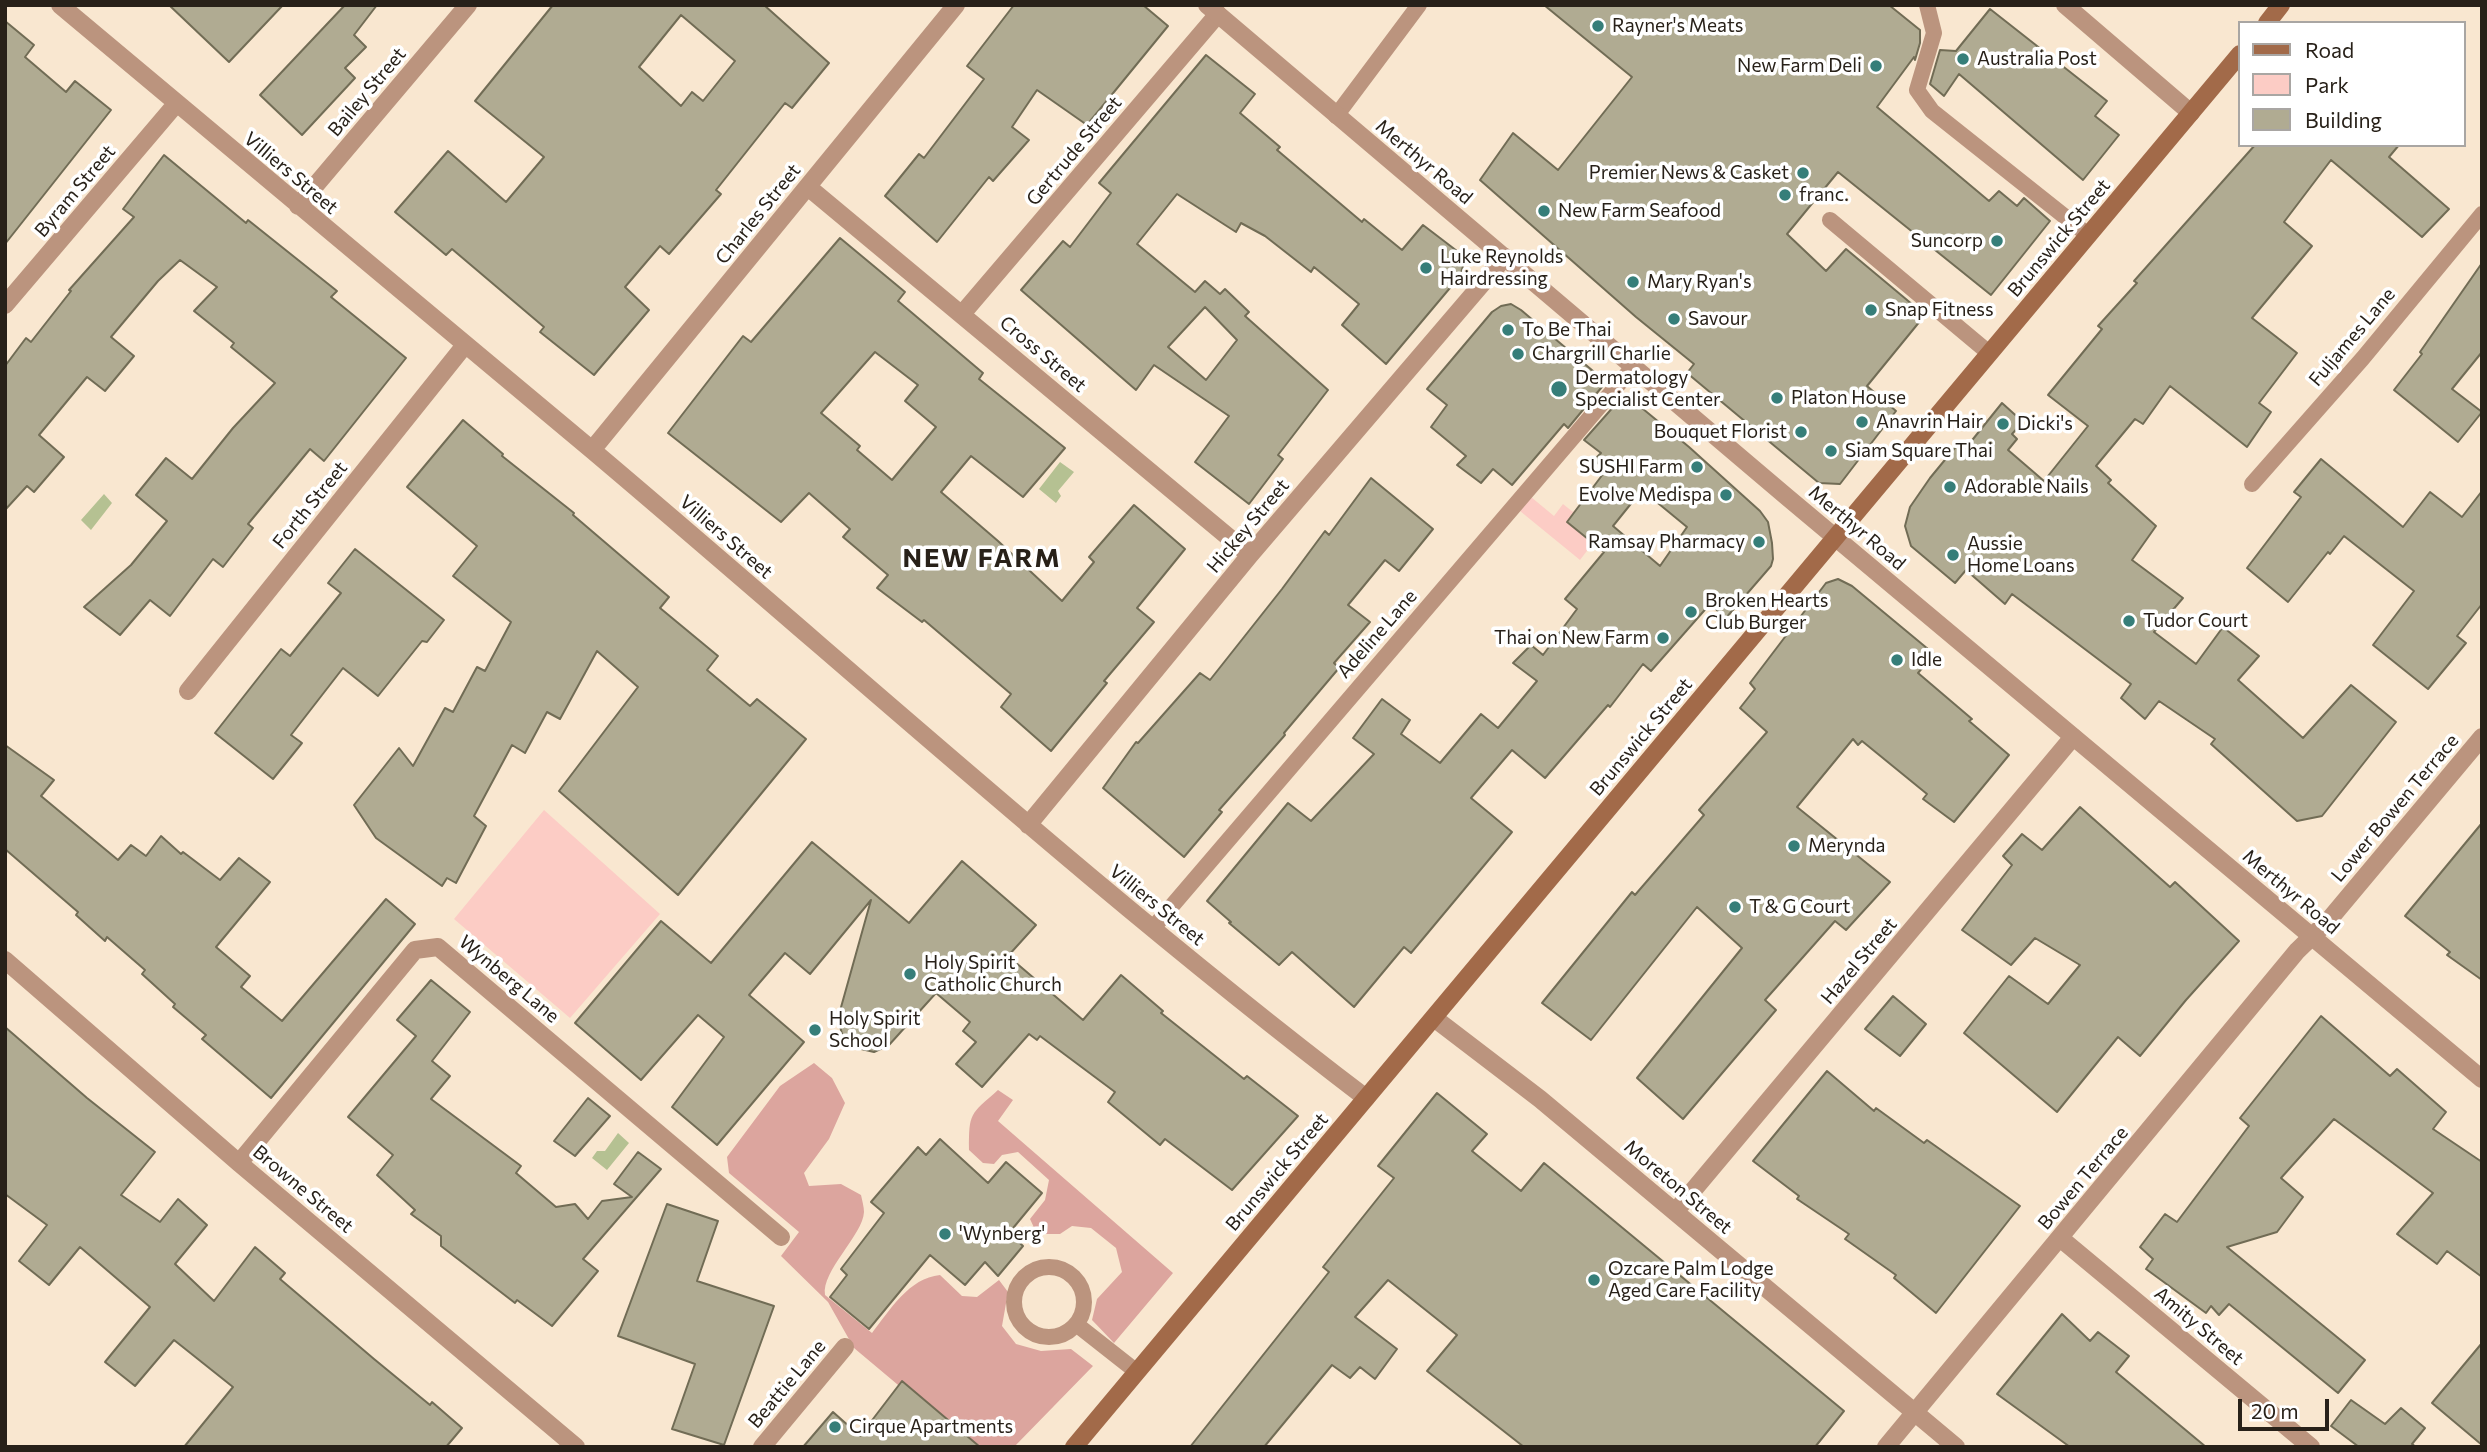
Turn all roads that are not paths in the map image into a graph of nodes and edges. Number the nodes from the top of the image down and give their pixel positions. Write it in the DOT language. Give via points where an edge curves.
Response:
graph roads {
  1 [pos="60,5"];
  2 [pos="468,5"];
  3 [pos="956,5"];
  4 [pos="1419,5"];
  5 [pos="1927,5"];
  6 [pos="2064,5"];
  7 [pos="2281,5"];
  8 [pos="1213,10"];
  9 [pos="2269,21"];
  10 [pos="2238,56"];
  11 [pos="177,104"];
  12 [pos="2191,113"];
  13 [pos="1336,116"];
  14 [pos="808,187"];
  15 [pos="298,206"];
  16 [pos="2482,214"];
  17 [pos="1830,220"];
  18 [pos="2088,235"];
  19 [pos="1505,257"];
  20 [pos="5,305"];
  21 [pos="962,314"];
  22 [pos="465,345"];
  23 [pos="1989,353"];
  24 [pos="1634,366"];
  25 [pos="592,450"];
  26 [pos="2252,484"];
  27 [pos="1835,536"];
  28 [pos="1250,555"];
  29 [pos="188,691"];
  30 [pos="2073,737"];
  31 [pos="2482,737"];
  32 [pos="1028,825"];
  33 [pos="1153,928"];
  34 [pos="2312,936"];
  35 [pos="5,960"];
  36 [pos="1434,1018"];
  37 [pos="2482,1079"];
  38 [pos="1366,1098"];
  39 [pos="239,1163"];
  40 [pos="1675,1212"];
  41 [pos="781,1237"];
  42 [pos="2060,1238"];
  43 [pos="1076,1324"];
  44 [pos="845,1347"];
  45 [pos="1136,1372"];
  46 [pos="1915,1413"];
  47 [pos="576,1447"];
  48 [pos="761,1447"];
  49 [pos="1074,1447"];
  50 [pos="1886,1447"];
  51 [pos="1956,1447"];
  52 [pos="2311,1447"];
  1 -- 11 [label="street, Villiers Street"];
  2 -- 15 [label="street, Bailey Street"];
  3 -- 14 [label="street, Charles Street"];
  4 -- 13 [label="lane"];
  5 -- 18 [label="lane" via="1934,33 1917,90 1932,111"];
  6 -- 12 [label="street"];
  7 -- 9 [label="main road"];
  8 -- 13 [label="street, Merthyr Road"];
  8 -- 21 [label="street, Gertrude Street"];
  10 -- 12 [label="main road, Brunswick Street"];
  11 -- 15 [label="street, Villiers Street"];
  11 -- 20 [label="street, Byram Street"];
  12 -- 18 [label="main road, Brunswick Street"];
  13 -- 19 [label="street, Merthyr Road"];
  14 -- 21 [label="street, Cross Street"];
  14 -- 25 [label="street, Charles Street"];
  15 -- 22 [label="street, Villiers Street"];
  16 -- 26 [label="lane, Fuljames Lane"];
  17 -- 23 [label="lane"];
  18 -- 23 [label="main road, Brunswick Street"];
  19 -- 24 [label="street, Merthyr Road"];
  19 -- 28 [label="street, Hickey Street"];
  21 -- 28 [label="street, Cross Street"];
  22 -- 25 [label="street, Villiers Street"];
  22 -- 29 [label="street, Forth Street"];
  23 -- 27 [label="main road, Brunswick Street"];
  24 -- 27 [label="street, Merthyr Road"];
  24 -- 33 [label="lane, Adeline Lane"];
  25 -- 32 [label="street, Villiers Street"];
  27 -- 30 [label="street, Merthyr Road"];
  27 -- 36 [label="main road, Brunswick Street"];
  28 -- 32 [label="street, Hickey Street"];
  30 -- 34 [label="street, Merthyr Road"];
  30 -- 40 [label="street, Hazel Street"];
  31 -- 34 [label="street, Lower Bowen Terrace"];
  32 -- 33 [label="street, Villiers Street"];
  33 -- 38 [label="street, Villiers Street"];
  34 -- 37 [label="street, Merthyr Road"];
  34 -- 42 [label="street, Bowen Terrace"];
  35 -- 39 [label="street, Browne Street"];
  36 -- 38 [label="main road, Brunswick Street"];
  36 -- 40 [label="street, Moreton Street"];
  38 -- 45 [label="main road, Brunswick Street"];
  39 -- 41 [label="street, Wynberg Lane" via="415,950 438,947"];
  39 -- 47 [label="street, Browne Street"];
  40 -- 46 [label="street, Moreton Street"];
  42 -- 46 [label="street, Bowen Terrace"];
  42 -- 52 [label="street, Amity Street"];
  43 -- 43 [label="lane" via="1084,1299 1076,1279 1046,1267 1026,1276 1014,1307 1025,1328 1047,1337 1059,1336"];
  43 -- 45 [label="lane"];
  44 -- 48 [label="street, Beattie Lane"];
  45 -- 49 [label="main road, Brunswick Street"];
  46 -- 50 [label="street, Bowen Terrace"];
  46 -- 51 [label="street, Moreton Street"];
}
